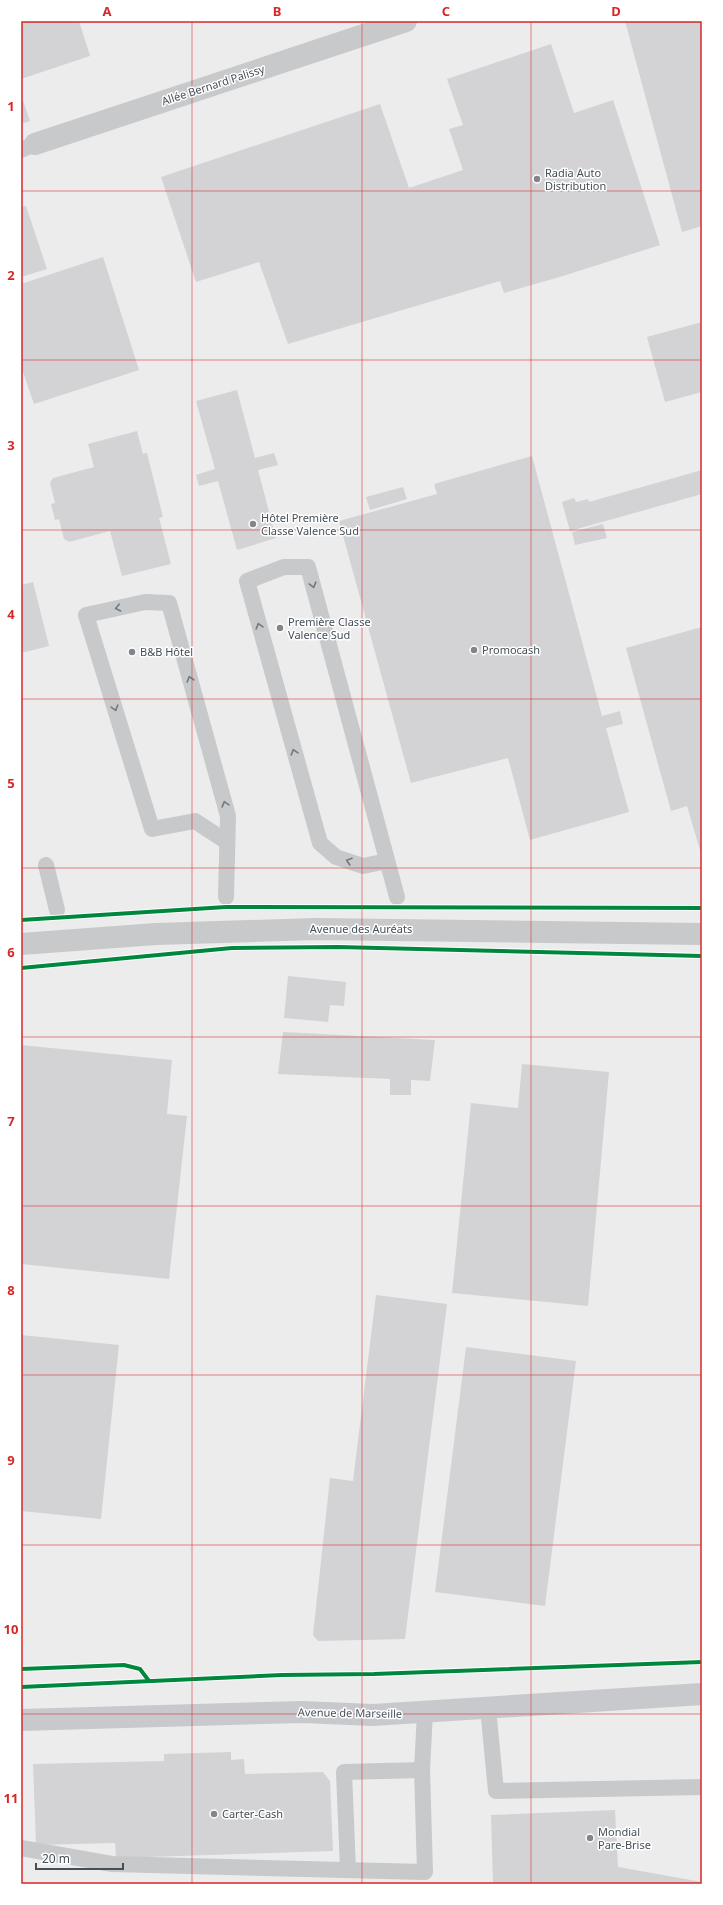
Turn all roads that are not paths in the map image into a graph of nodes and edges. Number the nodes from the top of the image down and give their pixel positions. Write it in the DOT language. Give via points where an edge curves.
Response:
graph roads {
  1 [pos="406,21"];
  2 [pos="28,147"];
  3 [pos="227,842"];
  4 [pos="387,861"];
  5 [pos="46,865"];
  6 [pos="226,897"];
  7 [pos="397,897"];
  8 [pos="57,910"];
  9 [pos="702,934"];
  10 [pos="21,944"];
  11 [pos="702,1694"];
  12 [pos="488,1708"];
  13 [pos="425,1712"];
  14 [pos="21,1720"];
  15 [pos="422,1770"];
  16 [pos="702,1787"];
  17 [pos="21,1848"];
  18 [pos="348,1870"];
  1 -- 2 [label="street, Allée Bernard Palissy"];
  3 -- 3 [label="lane, one-way" via="228,816 169,603 145,602 86,615 152,829 195,821"];
  3 -- 6 [label="lane"];
  4 -- 4 [label="lane, one-way" via="363,866 336,857 320,843 247,582 284,567 308,566"];
  4 -- 7 [label="lane"];
  5 -- 8 [label="lane"];
  9 -- 10 [label="street, Avenue des Auréats" via="301,929 156,934"];
  11 -- 12 [label="main road, Avenue de Marseille"];
  12 -- 13 [label="main road, Avenue de Marseille"];
  12 -- 16 [label="lane" via="496,1791"];
  13 -- 14 [label="main road, Avenue de Marseille" via="373,1715 302,1712"];
  13 -- 15 [label="lane"];
  15 -- 18 [label="lane" via="344,1772"];
  15 -- 18 [label="lane" via="425,1872"];
  17 -- 18 [label="lane" via="112,1864"];
}
